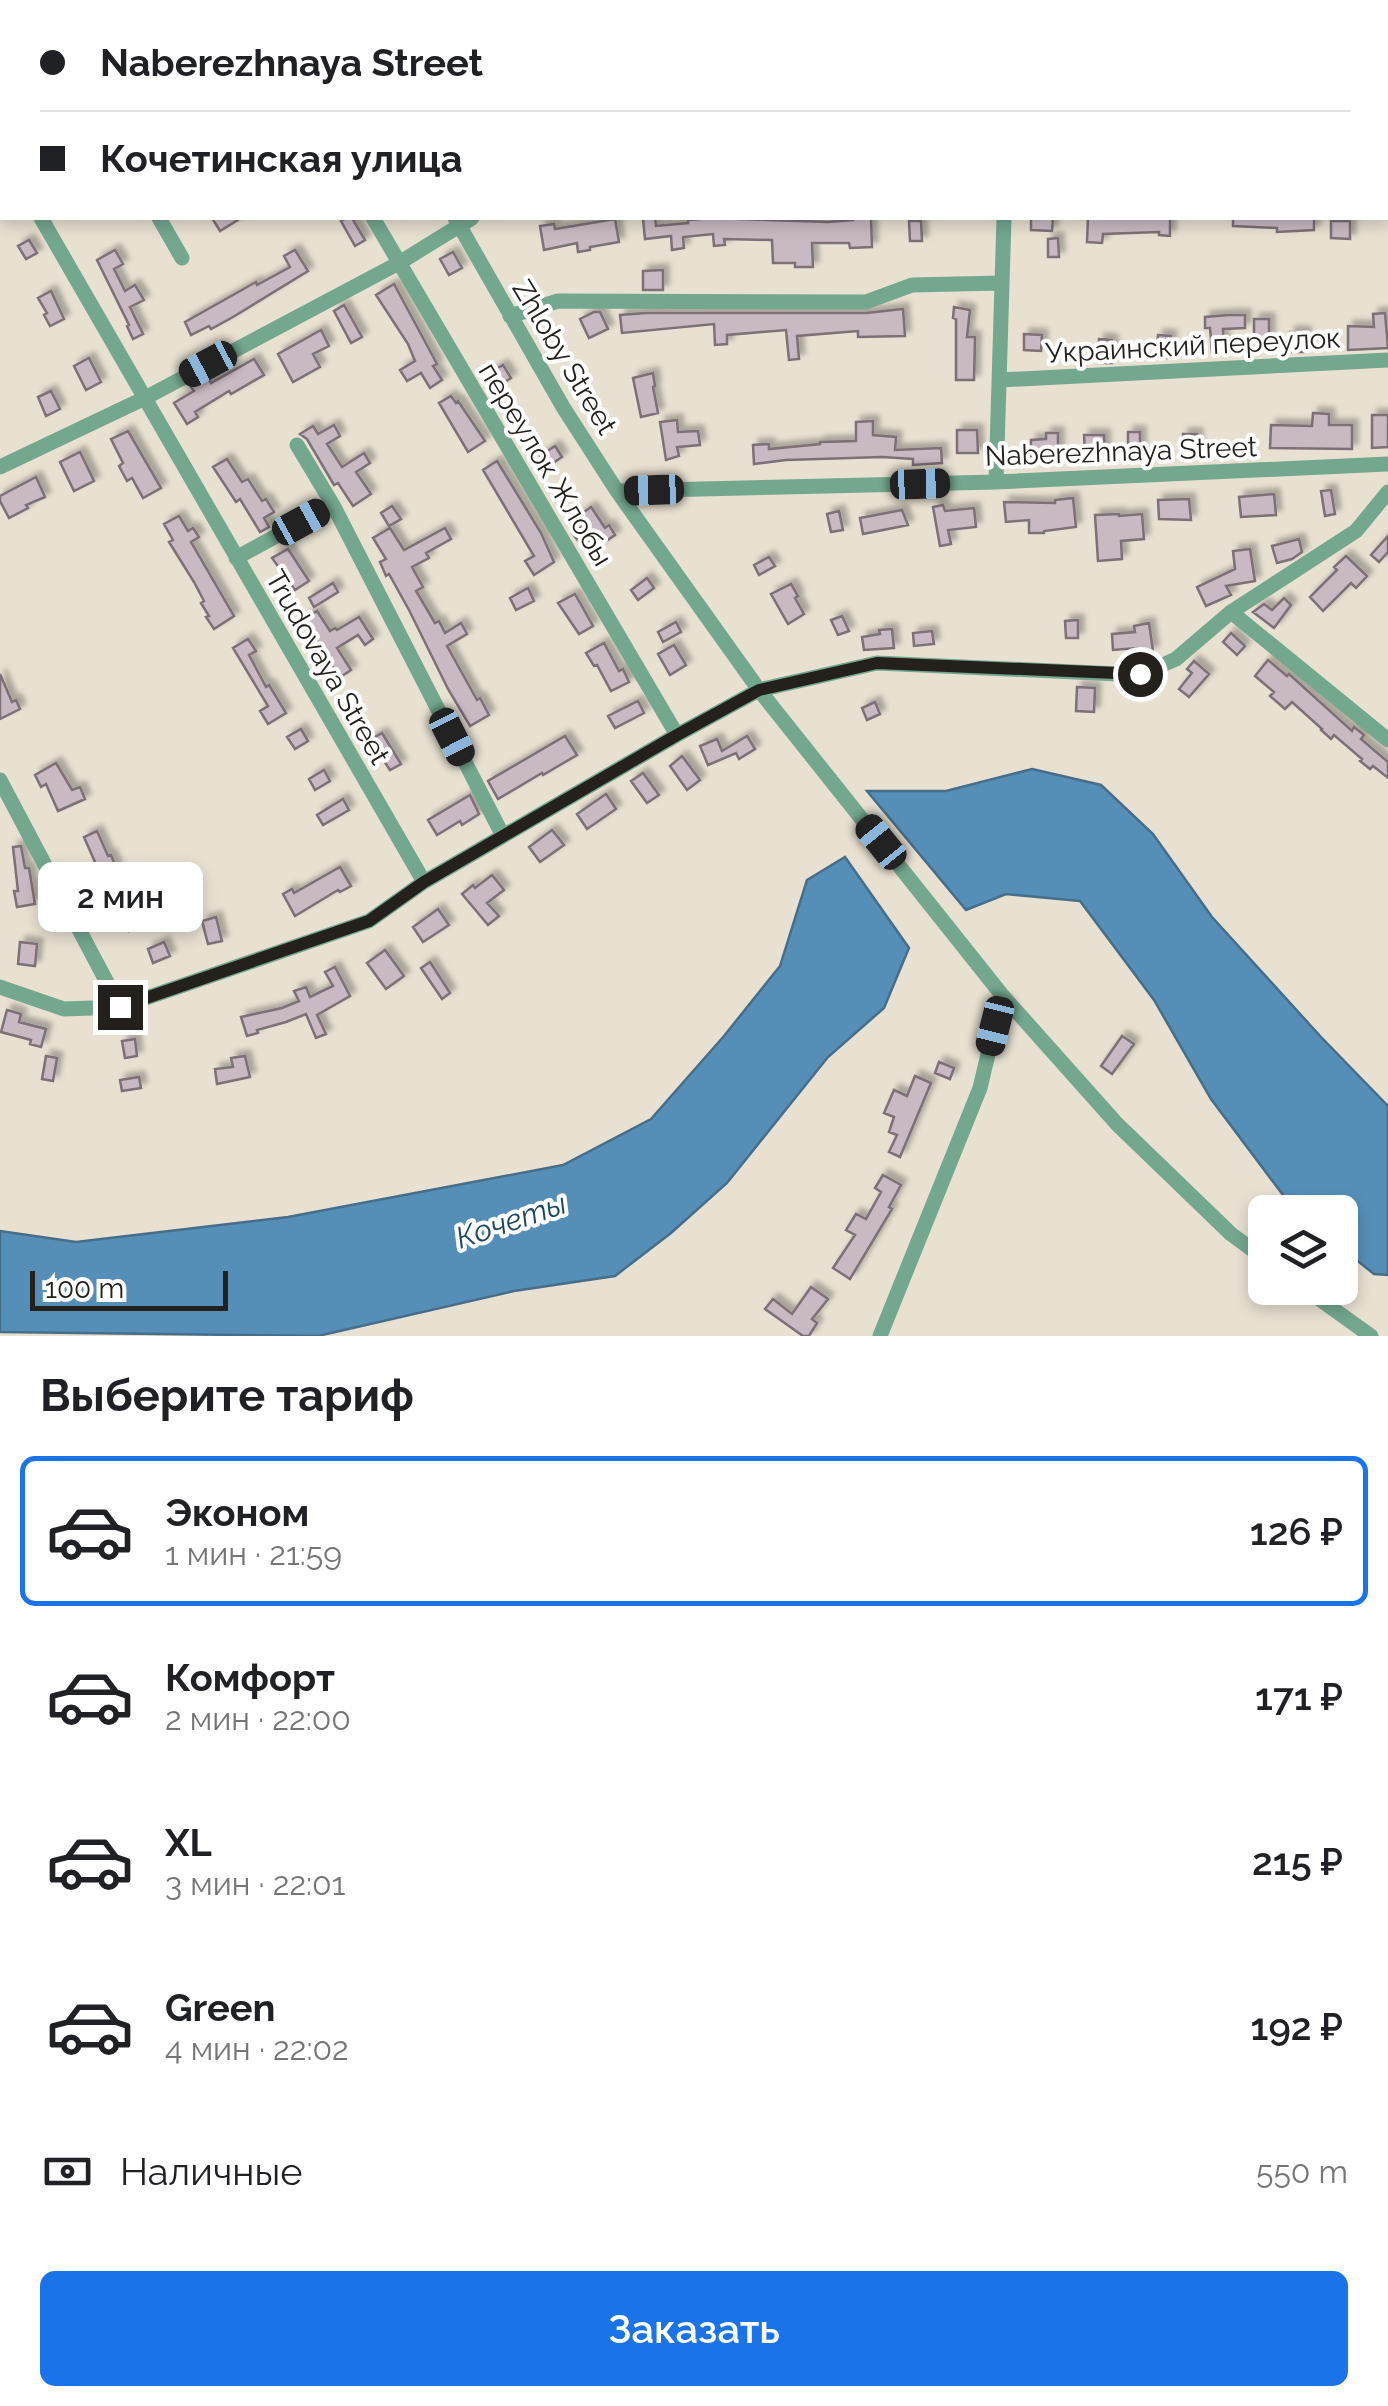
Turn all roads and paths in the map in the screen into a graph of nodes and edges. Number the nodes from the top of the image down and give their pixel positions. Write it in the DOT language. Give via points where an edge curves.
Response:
graph roads {
  1 [pos="42,220"];
  2 [pos="160,220"];
  3 [pos="374,220"];
  4 [pos="462,220"];
  5 [pos="1004,220"];
  6 [pos="182,258"];
  7 [pos="399,263"];
  8 [pos="1001,283"];
  9 [pos="510,316"];
  10 [pos="1388,360"];
  11 [pos="1000,380"];
  12 [pos="145,398"];
  13 [pos="296,445"];
  14 [pos="1388,464"];
  15 [pos="0,467"];
  16 [pos="996,482"];
  17 [pos="616,491"];
  18 [pos="1388,492"];
  19 [pos="333,504"];
  20 [pos="236,558"];
  21 [pos="1231,612"];
  22 [pos="759,690"];
  23 [pos="677,735"];
  24 [pos="1388,740"];
  25 [pos="0,780"];
  26 [pos="503,836"];
  27 [pos="424,882"];
  28 [pos="0,988"];
  29 [pos="1002,995"];
  30 [pos="120,1007"];
  31 [pos="1248,1246"];
  32 [pos="1328,1305"];
  33 [pos="880,1336"];
  34 [pos="1371,1336"];
  1 -- 12 [label="street, Trudovaya Street"];
  2 -- 6 [label="street"];
  3 -- 7 [label="street, переулок Жлобы"];
  4 -- 7 [label="street"];
  4 -- 9 [label="street, Zhloby Street"];
  5 -- 8 [label="street"];
  7 -- 12 [label="street"];
  7 -- 23 [label="street, переулок Жлобы"];
  8 -- 9 [label="street" via="912,285 866,302 558,302"];
  8 -- 11 [label="street"];
  9 -- 17 [label="street, Zhloby Street"];
  10 -- 11 [label="street, Украинский переулок"];
  11 -- 16 [label="street"];
  12 -- 15 [label="street"];
  12 -- 20 [label="street, Trudovaya Street"];
  13 -- 19 [label="street"];
  14 -- 16 [label="street, Naberezhnaya Street"];
  16 -- 17 [label="street, Naberezhnaya Street"];
  17 -- 22 [label="street, Zhloby Street"];
  18 -- 21 [label="street" via="1356,531"];
  19 -- 20 [label="street"];
  19 -- 26 [label="street"];
  20 -- 27 [label="street, Trudovaya Street"];
  21 -- 22 [label="street" via="1176,659 1140,674 877,663"];
  21 -- 24 [label="street"];
  22 -- 23 [label="street"];
  22 -- 29 [label="street, Zhloby Street"];
  23 -- 26 [label="street"];
  25 -- 30 [label="street"];
  26 -- 27 [label="street"];
  27 -- 30 [label="street" via="369,921"];
  28 -- 30 [label="street" via="64,1008"];
  29 -- 31 [label="street, Zhloby Street" via="1117,1124"];
  29 -- 33 [label="street" via="980,1088"];
  32 -- 34 [label="street"];
}
